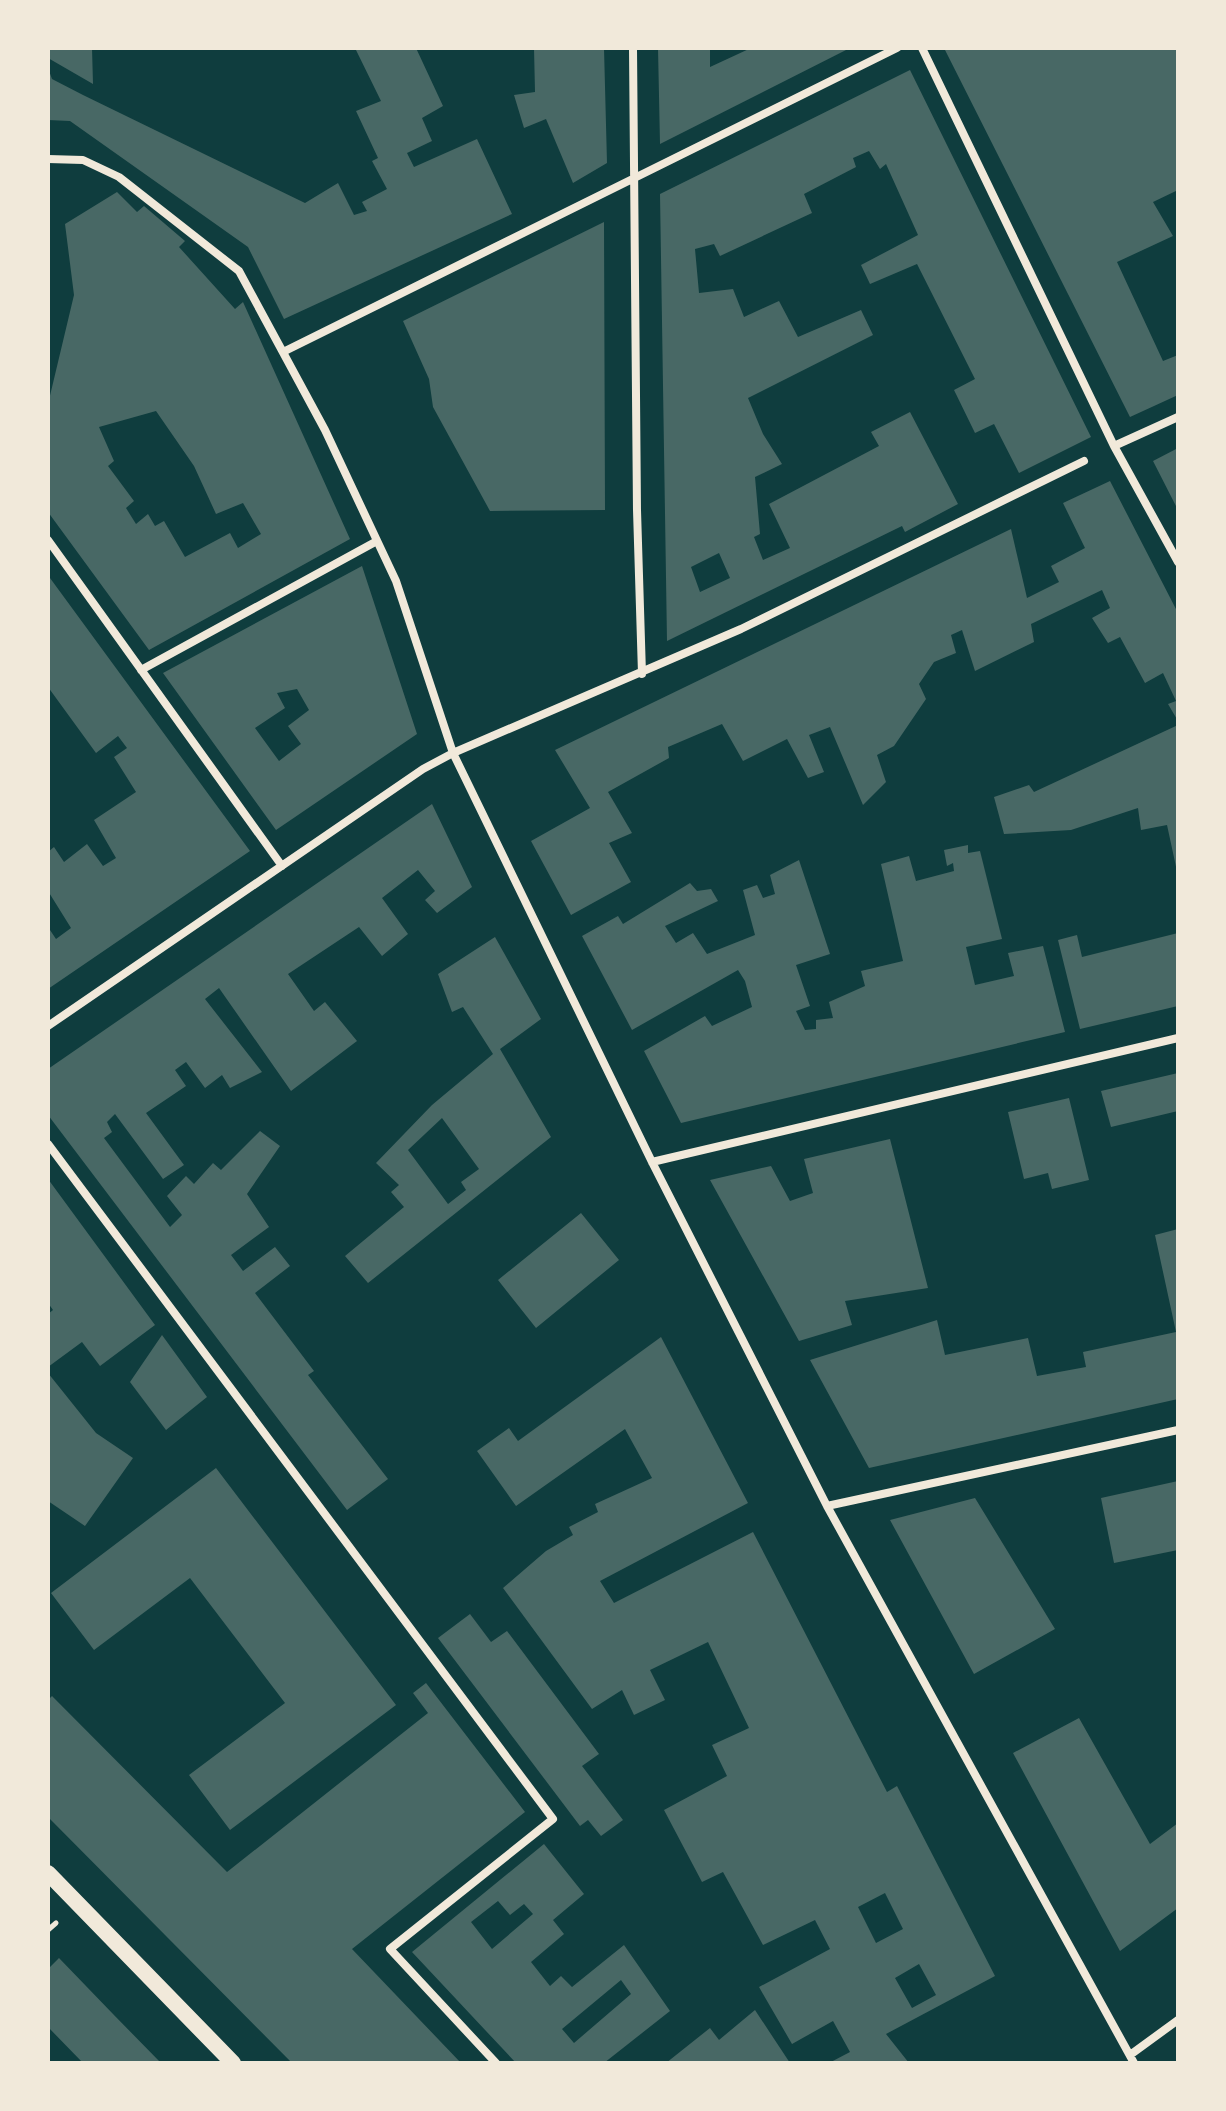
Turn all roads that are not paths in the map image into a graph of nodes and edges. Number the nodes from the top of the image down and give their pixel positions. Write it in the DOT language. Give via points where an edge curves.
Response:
graph roads {
  1 [pos="633,48"];
  2 [pos="897,48"];
  3 [pos="922,48"];
  4 [pos="48,159"];
  5 [pos="636,178"];
  6 [pos="283,352"];
  7 [pos="1178,417"];
  8 [pos="1114,446"];
  9 [pos="1084,461"];
  10 [pos="48,540"];
  11 [pos="377,541"];
  12 [pos="1178,562"];
  13 [pos="141,670"];
  14 [pos="642,674"];
  15 [pos="453,753"];
  16 [pos="282,866"];
  17 [pos="48,1026"];
  18 [pos="1178,1038"];
  19 [pos="48,1144"];
  20 [pos="652,1162"];
  21 [pos="1178,1430"];
  22 [pos="827,1506"];
  23 [pos="48,1873"];
  24 [pos="1178,2020"];
  25 [pos="1132,2059"];
  26 [pos="233,2063"];
  27 [pos="496,2063"];
  1 -- 5 [label="street"];
  2 -- 5 [label="street"];
  3 -- 8 [label="street"];
  4 -- 6 [label="street" via="83,160 119,177 239,271"];
  5 -- 6 [label="street"];
  5 -- 14 [label="street"];
  6 -- 11 [label="street"];
  7 -- 8 [label="street"];
  8 -- 12 [label="street"];
  9 -- 14 [label="street"];
  10 -- 13 [label="street"];
  11 -- 13 [label="street"];
  11 -- 15 [label="street" via="396,581"];
  13 -- 16 [label="street"];
  14 -- 15 [label="street"];
  15 -- 16 [label="street"];
  15 -- 20 [label="street"];
  16 -- 17 [label="street"];
  18 -- 20 [label="street"];
  19 -- 27 [label="street" via="553,1819 390,1949"];
  20 -- 22 [label="street"];
  21 -- 22 [label="street"];
  22 -- 25 [label="street"];
  23 -- 26 [label="main road"];
  24 -- 25 [label="street"];
}
